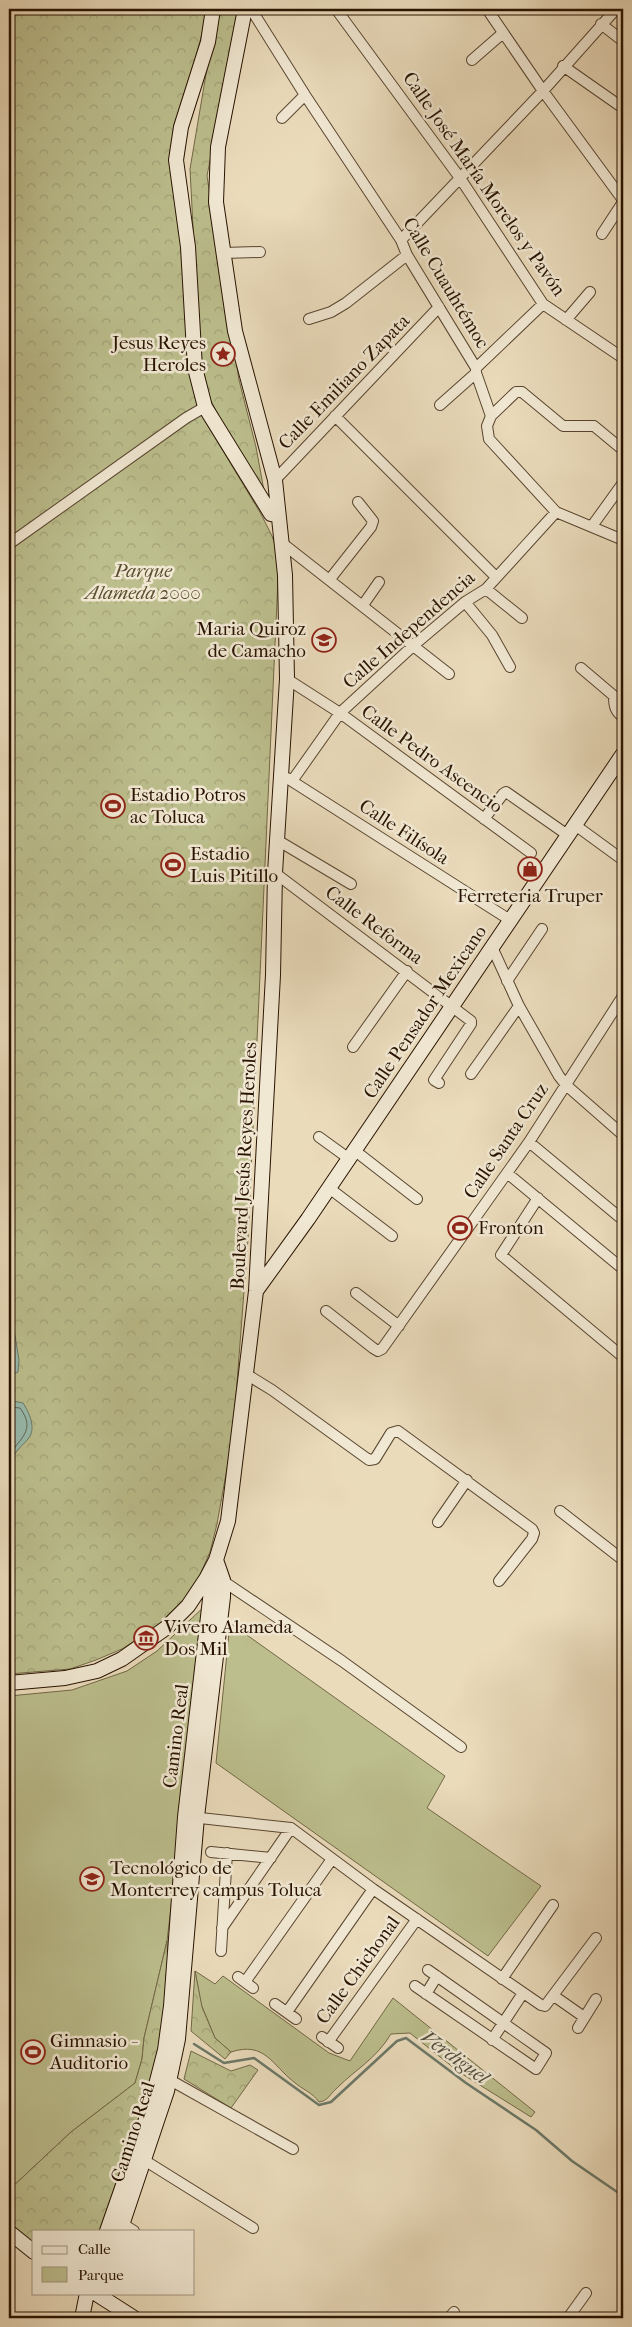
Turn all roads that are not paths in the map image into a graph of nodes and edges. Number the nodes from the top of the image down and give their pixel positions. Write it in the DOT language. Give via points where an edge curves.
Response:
graph roads {
  1 [pos="212,9"];
  2 [pos="245,9"];
  3 [pos="251,9"];
  4 [pos="336,9"];
  5 [pos="487,9"];
  6 [pos="616,9"];
  7 [pos="601,24"];
  8 [pos="503,33"];
  9 [pos="623,41"];
  10 [pos="472,60"];
  11 [pos="563,66"];
  12 [pos="543,91"];
  13 [pos="305,95"];
  14 [pos="623,108"];
  15 [pos="282,118"];
  16 [pos="460,178"];
  17 [pos="623,201"];
  18 [pos="602,234"];
  19 [pos="401,240"];
  20 [pos="260,252"];
  21 [pos="223,253"];
  22 [pos="407,255"];
  23 [pos="590,292"];
  24 [pos="543,304"];
  25 [pos="439,307"];
  26 [pos="309,319"];
  27 [pos="566,320"];
  28 [pos="623,358"];
  29 [pos="476,370"];
  30 [pos="440,405"];
  31 [pos="204,407"];
  32 [pos="336,416"];
  33 [pos="491,416"];
  34 [pos="623,450"];
  35 [pos="275,480"];
  36 [pos="623,484"];
  37 [pos="358,502"];
  38 [pos="556,512"];
  39 [pos="278,515"];
  40 [pos="592,526"];
  41 [pos="623,540"];
  42 [pos="282,543"];
  43 [pos="9,544"];
  44 [pos="496,577"];
  45 [pos="330,579"];
  46 [pos="379,582"];
  47 [pos="486,589"];
  48 [pos="465,602"];
  49 [pos="363,605"];
  50 [pos="522,618"];
  51 [pos="414,645"];
  52 [pos="510,667"];
  53 [pos="581,668"];
  54 [pos="450,674"];
  55 [pos="287,679"];
  56 [pos="340,713"];
  57 [pos="623,717"];
  58 [pos="623,754"];
  59 [pos="286,777"];
  60 [pos="484,819"];
  61 [pos="572,830"];
  62 [pos="277,840"];
  63 [pos="531,853"];
  64 [pos="623,860"];
  65 [pos="275,873"];
  66 [pos="351,884"];
  67 [pos="510,920"];
  68 [pos="542,929"];
  69 [pos="492,947"];
  70 [pos="407,971"];
  71 [pos="507,981"];
  72 [pos="623,996"];
  73 [pos="519,1006"];
  74 [pos="451,1007"];
  75 [pos="353,1047"];
  76 [pos="471,1074"];
  77 [pos="436,1082"];
  78 [pos="566,1085"];
  79 [pos="623,1135"];
  80 [pos="319,1137"];
  81 [pos="528,1142"];
  82 [pos="351,1154"];
  83 [pos="507,1173"];
  84 [pos="329,1188"];
  85 [pos="538,1198"];
  86 [pos="417,1199"];
  87 [pos="623,1220"];
  88 [pos="392,1236"];
  89 [pos="623,1270"];
  90 [pos="256,1291"];
  91 [pos="356,1293"];
  92 [pos="326,1311"];
  93 [pos="399,1326"];
  94 [pos="623,1357"];
  95 [pos="246,1374"];
  96 [pos="467,1480"];
  97 [pos="560,1511"];
  98 [pos="438,1522"];
  99 [pos="216,1560"];
  100 [pos="623,1560"];
  101 [pos="218,1579"];
  102 [pos="499,1581"];
  103 [pos="9,1683"];
  104 [pos="461,1747"];
  105 [pos="191,1817"];
  106 [pos="291,1828"];
  107 [pos="211,1852"];
  108 [pos="227,1853"];
  109 [pos="271,1858"];
  110 [pos="332,1859"];
  111 [pos="373,1889"];
  112 [pos="553,1905"];
  113 [pos="417,1919"];
  114 [pos="222,1928"];
  115 [pos="596,1938"];
  116 [pos="221,1951"];
  117 [pos="502,1978"];
  118 [pos="246,1983"];
  119 [pos="415,1986"];
  120 [pos="523,1993"];
  121 [pos="426,1994"];
  122 [pos="554,1996"];
  123 [pos="596,2000"];
  124 [pos="276,2004"];
  125 [pos="287,2012"];
  126 [pos="584,2017"];
  127 [pos="296,2019"];
  128 [pos="503,2022"];
  129 [pos="578,2028"];
  130 [pos="492,2040"];
  131 [pos="338,2048"];
  132 [pos="170,2080"];
  133 [pos="155,2110"];
  134 [pos="293,2149"];
  135 [pos="144,2160"];
  136 [pos="126,2228"];
  137 [pos="253,2228"];
  138 [pos="108,2230"];
  139 [pos="9,2232"];
  140 [pos="32,2250"];
  141 [pos="586,2293"];
  142 [pos="91,2296"];
  143 [pos="82,2318"];
  144 [pos="134,2318"];
  145 [pos="568,2318"];
  1 -- 31 [label="main road" via="208,42 181,127 176,160 188,247 195,368"];
  2 -- 21 [label="main road, Boulevard Jesús Reyes Heroles" via="217,156 216,202"];
  3 -- 13 [label="street, Calle Cuauhtémoc"];
  4 -- 16 [label="street, Calle José María Morelos y Pavón"];
  5 -- 8 [label="street"];
  6 -- 7 [label="street"];
  7 -- 9 [label="street"];
  7 -- 11 [label="street"];
  8 -- 10 [label="street"];
  8 -- 12 [label="street"];
  11 -- 12 [label="street"];
  11 -- 14 [label="street"];
  12 -- 16 [label="street"];
  12 -- 17 [label="street"];
  13 -- 15 [label="street"];
  13 -- 19 [label="street, Calle Cuauhtémoc"];
  16 -- 19 [label="street"];
  16 -- 24 [label="street, Calle José María Morelos y Pavón"];
  17 -- 18 [label="street"];
  19 -- 22 [label="street, Calle Cuauhtémoc"];
  20 -- 21 [label="street"];
  21 -- 35 [label="main road, Boulevard Jesús Reyes Heroles" via="235,332"];
  22 -- 25 [label="street, Calle Cuauhtémoc"];
  22 -- 26 [label="street" via="339,308"];
  23 -- 27 [label="street"];
  24 -- 27 [label="street, Calle José María Morelos y Pavón"];
  24 -- 29 [label="street"];
  25 -- 29 [label="street, Calle Cuauhtémoc"];
  25 -- 32 [label="street, Calle Emiliano Zapata"];
  27 -- 28 [label="street, Calle José María Morelos y Pavón"];
  29 -- 30 [label="street"];
  29 -- 33 [label="street, Calle Cuauhtémoc"];
  31 -- 39 [label="main road" via="270,514"];
  31 -- 43 [label="street"];
  32 -- 35 [label="street, Calle Emiliano Zapata"];
  32 -- 44 [label="street"];
  33 -- 34 [label="street" via="518,391 559,424 567,427 594,426"];
  33 -- 38 [label="street, Calle Cuauhtémoc" via="487,426 489,439"];
  35 -- 39 [label="main road, Boulevard Jesús Reyes Heroles"];
  36 -- 40 [label="street"];
  37 -- 45 [label="street" via="373,524"];
  38 -- 40 [label="street, Calle Cuauhtémoc"];
  38 -- 44 [label="street, Calle Independencia"];
  39 -- 42 [label="main road, Boulevard Jesús Reyes Heroles"];
  40 -- 41 [label="street, Calle Cuauhtémoc"];
  42 -- 45 [label="street"];
  42 -- 55 [label="main road, Boulevard Jesús Reyes Heroles"];
  44 -- 47 [label="street, Calle Independencia"];
  45 -- 49 [label="street"];
  46 -- 49 [label="street"];
  47 -- 48 [label="street, Calle Independencia"];
  47 -- 50 [label="street"];
  48 -- 51 [label="street, Calle Independencia"];
  48 -- 52 [label="street" via="492,635"];
  49 -- 51 [label="street"];
  51 -- 54 [label="street"];
  51 -- 56 [label="street, Calle Independencia"];
  53 -- 57 [label="street" via="614,696 614,706"];
  55 -- 56 [label="street, Calle Pedro Ascencio"];
  55 -- 59 [label="main road, Boulevard Jesús Reyes Heroles"];
  56 -- 59 [label="street, Calle Independencia"];
  56 -- 60 [label="street, Calle Pedro Ascencio"];
  58 -- 61 [label="main road, Calle Pensador Mexicano"];
  59 -- 62 [label="main road, Boulevard Jesús Reyes Heroles"];
  59 -- 67 [label="street, Calle Filísola"];
  60 -- 61 [label="street" via="506,792"];
  60 -- 63 [label="street, Calle Pedro Ascencio"];
  61 -- 64 [label="street"];
  61 -- 67 [label="main road, Calle Pensador Mexicano"];
  62 -- 65 [label="main road, Boulevard Jesús Reyes Heroles"];
  62 -- 66 [label="street"];
  65 -- 70 [label="street, Calle Reforma"];
  65 -- 90 [label="main road, Boulevard Jesús Reyes Heroles" via="273,975"];
  67 -- 69 [label="main road, Calle Pensador Mexicano"];
  68 -- 71 [label="street"];
  69 -- 71 [label="street"];
  69 -- 74 [label="main road, Calle Pensador Mexicano"];
  70 -- 74 [label="street, Calle Reforma"];
  70 -- 75 [label="street"];
  71 -- 73 [label="street"];
  72 -- 78 [label="street, Calle Santa Cruz"];
  73 -- 76 [label="street"];
  73 -- 78 [label="street"];
  74 -- 77 [label="street, Calle Reforma" via="472,1024"];
  74 -- 82 [label="main road, Calle Pensador Mexicano"];
  78 -- 79 [label="street"];
  78 -- 81 [label="street, Calle Santa Cruz"];
  80 -- 82 [label="street"];
  81 -- 83 [label="street, Calle Santa Cruz"];
  81 -- 87 [label="street"];
  82 -- 84 [label="main road, Calle Pensador Mexicano"];
  82 -- 86 [label="street"];
  83 -- 85 [label="street"];
  83 -- 93 [label="street, Calle Santa Cruz"];
  84 -- 88 [label="street"];
  84 -- 90 [label="main road, Calle Pensador Mexicano"];
  85 -- 89 [label="street"];
  85 -- 94 [label="street" via="502,1255"];
  90 -- 95 [label="main road, Boulevard Jesús Reyes Heroles"];
  91 -- 93 [label="street"];
  92 -- 93 [label="street, Calle Santa Cruz" via="378,1351"];
  95 -- 96 [label="street" via="366,1459 375,1459 396,1430"];
  95 -- 99 [label="main road, Boulevard Jesús Reyes Heroles" via="228,1521"];
  96 -- 98 [label="street"];
  96 -- 102 [label="street" via="534,1533"];
  97 -- 100 [label="street"];
  99 -- 101 [label="main road, Camino Real"];
  99 -- 103 [label="main road, Boulevard Jesús Reyes Heroles" via="188,1606 166,1628 122,1659 65,1678"];
  101 -- 104 [label="street"];
  101 -- 105 [label="main road, Camino Real"];
  105 -- 106 [label="street"];
  105 -- 132 [label="main road, Camino Real" via="181,2010"];
  105 -- 133 [label="main road, Camino Real" via="171,2006"];
  106 -- 109 [label="street"];
  106 -- 110 [label="street"];
  107 -- 108 [label="street"];
  108 -- 109 [label="street"];
  108 -- 114 [label="street"];
  109 -- 114 [label="street"];
  110 -- 111 [label="street"];
  110 -- 118 [label="street"];
  111 -- 113 [label="street"];
  111 -- 125 [label="street"];
  112 -- 117 [label="street"];
  113 -- 117 [label="street"];
  113 -- 131 [label="street, Calle Chichonal" via="325,2039"];
  114 -- 116 [label="street"];
  115 -- 122 [label="street"];
  117 -- 120 [label="street"];
  119 -- 121 [label="street"];
  120 -- 122 [label="street" via="545,2006"];
  120 -- 128 [label="street"];
  121 -- 128 [label="street" via="433,1973"];
  121 -- 130 [label="street"];
  122 -- 126 [label="street"];
  123 -- 126 [label="street"];
  124 -- 125 [label="street"];
  125 -- 127 [label="street"];
  126 -- 129 [label="street"];
  128 -- 130 [label="street"];
  128 -- 130 [label="street" via="546,2053 545,2057 533,2069"];
  132 -- 133 [label="main road, Camino Real"];
  132 -- 134 [label="street"];
  133 -- 135 [label="main road, Camino Real"];
  133 -- 138 [label="main road, Camino Real"];
  135 -- 136 [label="main road, Camino Real"];
  135 -- 137 [label="street"];
  139 -- 140 [label="main road"];
  141 -- 145 [label="street"];
  142 -- 143 [label="main road"];
  142 -- 144 [label="main road"];
}
